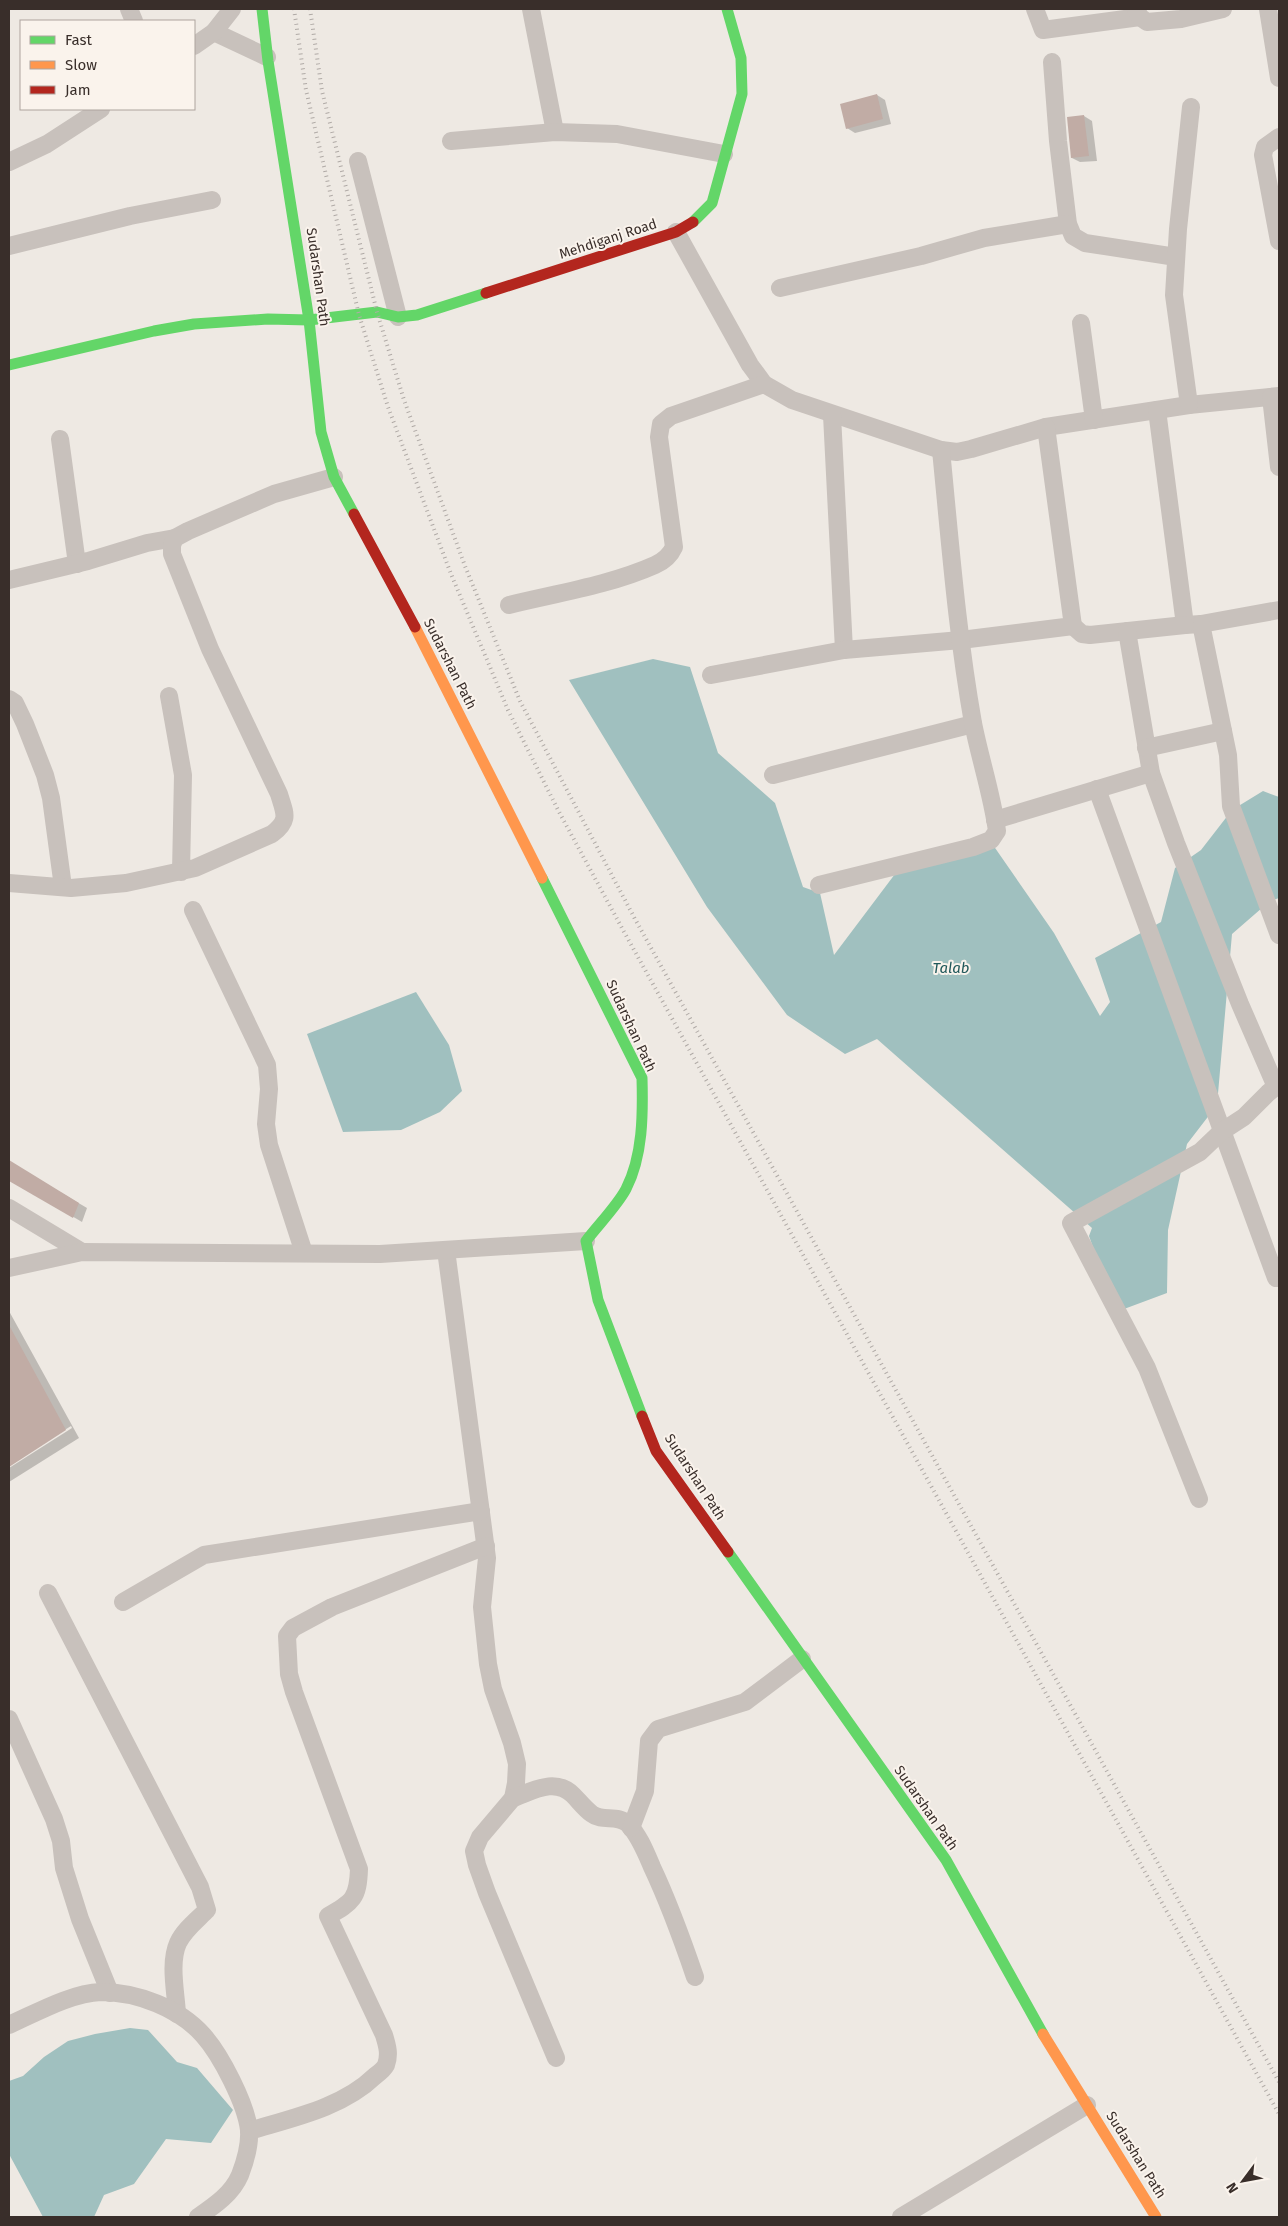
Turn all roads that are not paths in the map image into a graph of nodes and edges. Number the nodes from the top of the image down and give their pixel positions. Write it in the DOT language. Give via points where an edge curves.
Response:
graph roads {
  1 [pos="232,9"];
  2 [pos="262,9"];
  3 [pos="531,9"];
  4 [pos="727,9"];
  5 [pos="1035,9"];
  6 [pos="1223,9"];
  7 [pos="1268,9"];
  8 [pos="1138,13"];
  9 [pos="214,32"];
  10 [pos="195,45"];
  11 [pos="267,57"];
  12 [pos="1052,62"];
  13 [pos="1279,78"];
  14 [pos="1191,107"];
  15 [pos="98,110"];
  16 [pos="555,132"];
  17 [pos="1279,137"];
  18 [pos="451,141"];
  19 [pos="724,154"];
  20 [pos="358,161"];
  21 [pos="9,162"];
  22 [pos="212,200"];
  23 [pos="1068,224"];
  24 [pos="676,232"];
  25 [pos="1279,241"];
  26 [pos="9,246"];
  27 [pos="1176,257"];
  28 [pos="780,288"];
  29 [pos="398,317"];
  30 [pos="309,320"];
  31 [pos="1081,323"];
  32 [pos="9,365"];
  33 [pos="764,384"];
  34 [pos="1275,397"];
  35 [pos="1189,404"];
  36 [pos="1157,410"];
  37 [pos="832,415"];
  38 [pos="1094,420"];
  39 [pos="1046,427"];
  40 [pos="60,439"];
  41 [pos="941,450"];
  42 [pos="1279,468"];
  43 [pos="334,477"];
  44 [pos="175,538"];
  45 [pos="77,564"];
  46 [pos="9,580"];
  47 [pos="510,605"];
  48 [pos="1279,610"];
  49 [pos="1193,625"];
  50 [pos="1073,626"];
  51 [pos="1127,632"];
  52 [pos="961,640"];
  53 [pos="844,650"];
  54 [pos="711,675"];
  55 [pos="169,696"];
  56 [pos="9,699"];
  57 [pos="973,724"];
  58 [pos="1223,731"];
  59 [pos="1146,748"];
  60 [pos="1151,773"];
  61 [pos="773,775"];
  62 [pos="1097,789"];
  63 [pos="995,820"];
  64 [pos="180,872"];
  65 [pos="9,883"];
  66 [pos="819,885"];
  67 [pos="63,887"];
  68 [pos="194,910"];
  69 [pos="1279,935"];
  70 [pos="1278,1085"];
  71 [pos="1221,1132"];
  72 [pos="9,1208"];
  73 [pos="586,1241"];
  74 [pos="446,1250"];
  75 [pos="82,1252"];
  76 [pos="304,1253"];
  77 [pos="9,1268"];
  78 [pos="1276,1278"];
  79 [pos="1198,1499"];
  80 [pos="481,1511"];
  81 [pos="486,1546"];
  82 [pos="48,1593"];
  83 [pos="123,1602"];
  84 [pos="802,1659"];
  85 [pos="9,1719"];
  86 [pos="513,1798"];
  87 [pos="631,1828"];
  88 [pos="695,1977"];
  89 [pos="110,1993"];
  90 [pos="177,2014"];
  91 [pos="9,2025"];
  92 [pos="556,2058"];
  93 [pos="1087,2105"];
  94 [pos="249,2131"];
  95 [pos="198,2217"];
  96 [pos="901,2217"];
  97 [pos="1156,2217"];
  1 -- 9 [label="street"];
  2 -- 11 [label="main road, Sudarshan Path"];
  3 -- 16 [label="street"];
  4 -- 19 [label="main road, Mehdiganj Road" via="741,58 742,94"];
  5 -- 8 [label="street" via="1043,30"];
  6 -- 8 [label="street" via="1180,19 1147,22"];
  7 -- 13 [label="street"];
  9 -- 10 [label="street"];
  9 -- 11 [label="street"];
  11 -- 30 [label="main road, Sudarshan Path"];
  12 -- 23 [label="street"];
  14 -- 27 [label="street"];
  15 -- 21 [label="street" via="47,144"];
  16 -- 18 [label="street"];
  16 -- 19 [label="street" via="617,134"];
  17 -- 25 [label="street" via="1265,147 1263,155"];
  19 -- 24 [label="main road, Mehdiganj Road" via="712,204 697,221"];
  20 -- 29 [label="street"];
  22 -- 26 [label="street" via="130,216"];
  23 -- 27 [label="street" via="1078,241"];
  23 -- 28 [label="street" via="984,238"];
  24 -- 29 [label="main road, Mehdiganj Road" via="432,312"];
  24 -- 33 [label="street" via="750,365"];
  27 -- 35 [label="street" via="1174,295"];
  29 -- 30 [label="main road, Mehdiganj Road" via="377,312"];
  30 -- 32 [label="main road, Mehdiganj Road" via="194,324"];
  30 -- 43 [label="main road, Sudarshan Path" via="321,432"];
  31 -- 38 [label="street"];
  33 -- 37 [label="street" via="792,400"];
  33 -- 47 [label="street" via="671,416 661,424 659,437 674,547 670,555 656,565 608,581"];
  34 -- 35 [label="street"];
  34 -- 42 [label="street"];
  35 -- 36 [label="street"];
  36 -- 38 [label="street"];
  36 -- 49 [label="street"];
  37 -- 41 [label="street"];
  37 -- 53 [label="street"];
  38 -- 39 [label="street"];
  39 -- 41 [label="street" via="971,449 957,452"];
  39 -- 50 [label="street"];
  40 -- 45 [label="street"];
  41 -- 52 [label="street"];
  43 -- 44 [label="street" via="274,494"];
  43 -- 73 [label="main road, Sudarshan Path" via="426,647 642,1078 643,1114 636,1161 626,1189"];
  44 -- 45 [label="street" via="147,542"];
  44 -- 64 [label="street" via="172,554 206,640 279,794 286,816 283,826 272,834"];
  45 -- 46 [label="street"];
  48 -- 49 [label="street"];
  49 -- 51 [label="street"];
  49 -- 58 [label="street"];
  50 -- 51 [label="street" via="1082,634 1090,635"];
  50 -- 52 [label="street"];
  51 -- 59 [label="street"];
  52 -- 53 [label="street"];
  52 -- 57 [label="street"];
  53 -- 54 [label="street"];
  55 -- 64 [label="street" via="183,775"];
  56 -- 67 [label="street" via="15,703 25,724 45,776"];
  57 -- 61 [label="street"];
  57 -- 63 [label="street"];
  58 -- 59 [label="street"];
  58 -- 69 [label="street" via="1231,806"];
  59 -- 60 [label="street"];
  60 -- 62 [label="street"];
  60 -- 70 [label="street" via="1240,1004"];
  62 -- 63 [label="street"];
  62 -- 71 [label="street"];
  63 -- 66 [label="street" via="997,831 991,840 974,847"];
  64 -- 67 [label="street" via="126,883"];
  65 -- 67 [label="street"];
  68 -- 76 [label="street" via="267,1066 269,1145"];
  70 -- 71 [label="street" via="1244,1117"];
  71 -- 78 [label="street"];
  71 -- 79 [label="street" via="1200,1152 1071,1223 1147,1368"];
  72 -- 75 [label="street"];
  73 -- 74 [label="street"];
  73 -- 84 [label="main road, Sudarshan Path" via="598,1300 656,1451"];
  74 -- 76 [label="street" via="380,1254"];
  74 -- 80 [label="street"];
  75 -- 76 [label="street"];
  75 -- 77 [label="street"];
  80 -- 81 [label="street"];
  80 -- 83 [label="street" via="204,1555"];
  81 -- 86 [label="street" via="482,1607 484,1635 493,1689 517,1764"];
  81 -- 94 [label="street" via="332,1607 293,1628 287,1636 289,1674 294,1692 359,1869 354,1898 347,1906 328,1916 389,2051 385,2066 350,2095 325,2107"];
  82 -- 90 [label="street" via="200,1887 207,1910 183,1934 174,1959"];
  84 -- 87 [label="street" via="745,1702 658,1729 649,1742 645,1791"];
  84 -- 93 [label="main road, Sudarshan Path" via="946,1860 1053,2051"];
  85 -- 89 [label="street" via="54,1819 64,1868 80,1919"];
  86 -- 87 [label="street" via="554,1785 572,1794 593,1815 617,1819"];
  86 -- 92 [label="street" via="480,1837 474,1851 487,1893"];
  87 -- 88 [label="street" via="665,1891"];
  89 -- 90 [label="street" via="133,1995"];
  89 -- 91 [label="street" via="100,1992 62,2001"];
  90 -- 94 [label="street" via="203,2035 230,2077"];
  93 -- 96 [label="street"];
  93 -- 97 [label="main road, Sudarshan Path"];
  94 -- 95 [label="street" via="239,2176 228,2193"];
}
